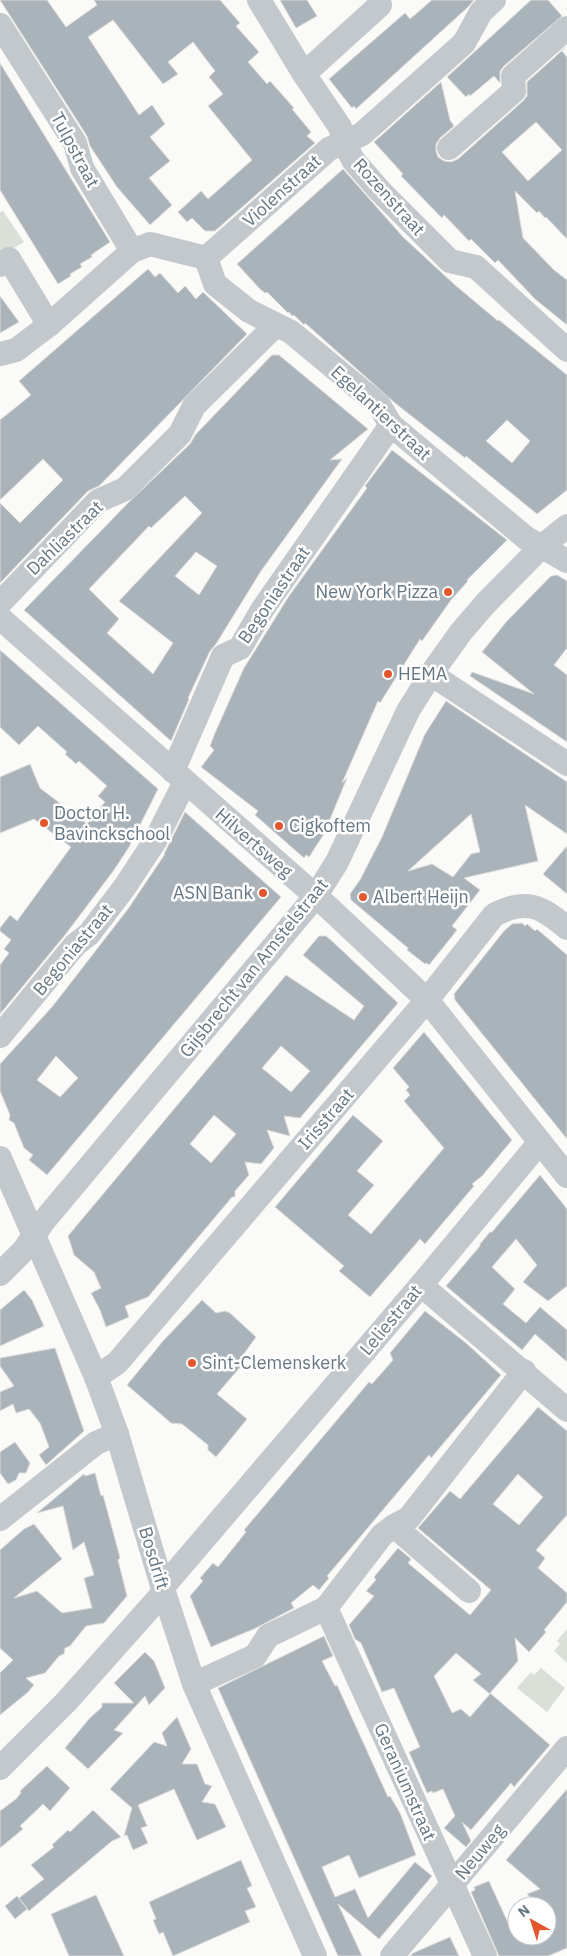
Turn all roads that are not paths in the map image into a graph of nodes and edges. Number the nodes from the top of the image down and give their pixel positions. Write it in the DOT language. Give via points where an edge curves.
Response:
graph roads {
  1 [pos="258,0"];
  2 [pos="494,0"];
  3 [pos="380,5"];
  4 [pos="0,25"];
  5 [pos="567,28"];
  6 [pos="304,74"];
  7 [pos="344,142"];
  8 [pos="449,148"];
  9 [pos="132,251"];
  10 [pos="206,258"];
  11 [pos="0,265"];
  12 [pos="49,325"];
  13 [pos="276,325"];
  14 [pos="567,350"];
  15 [pos="0,354"];
  16 [pos="391,425"];
  17 [pos="567,526"];
  18 [pos="541,547"];
  19 [pos="567,561"];
  20 [pos="0,603"];
  21 [pos="0,618"];
  22 [pos="431,674"];
  23 [pos="567,764"];
  24 [pos="179,777"];
  25 [pos="316,897"];
  26 [pos="567,928"];
  27 [pos="428,1000"];
  28 [pos="0,1036"];
  29 [pos="540,1142"];
  30 [pos="0,1158"];
  31 [pos="567,1176"];
  32 [pos="35,1235"];
  33 [pos="0,1274"];
  34 [pos="422,1285"];
  35 [pos="524,1371"];
  36 [pos="96,1377"];
  37 [pos="567,1410"];
  38 [pos="117,1434"];
  39 [pos="0,1519"];
  40 [pos="394,1526"];
  41 [pos="163,1590"];
  42 [pos="469,1591"];
  43 [pos="326,1608"];
  44 [pos="194,1684"];
  45 [pos="567,1748"];
  46 [pos="0,1768"];
  47 [pos="452,1886"];
  48 [pos="315,1956"];
  49 [pos="392,1956"];
  50 [pos="485,1956"];
  1 -- 6 [label="street, Rozenstraat"];
  2 -- 7 [label="street, Violenstraat" via="481,12 464,43 362,134"];
  3 -- 6 [label="street"];
  4 -- 9 [label="street, Tulpstraat" via="75,143 82,168"];
  5 -- 8 [label="street" via="513,76 514,91"];
  6 -- 7 [label="street, Rozenstraat" via="340,127"];
  7 -- 10 [label="street, Violenstraat" via="329,149"];
  7 -- 14 [label="street, Rozenstraat" via="353,160 380,192 450,261 476,267"];
  9 -- 10 [label="street" via="150,244"];
  9 -- 12 [label="street"];
  10 -- 13 [label="street, Egelantierstraat" via="215,284 249,311"];
  11 -- 12 [label="street" via="9,259"];
  12 -- 15 [label="street" via="16,350"];
  13 -- 16 [label="street, Egelantierstraat" via="291,332 379,405"];
  13 -- 20 [label="street, Dahliastraat" via="194,406 180,434 125,489 98,501"];
  16 -- 18 [label="street, Egelantierstraat"];
  16 -- 24 [label="street, Begoniastraat" via="262,610 240,648 223,656"];
  17 -- 18 [label="street, Gijsbrecht van Amstelstraat"];
  18 -- 19 [label="street, Egelantierstraat"];
  18 -- 22 [label="street, Gijsbrecht van Amstelstraat" via="485,604"];
  21 -- 24 [label="street, Hilvertsweg"];
  22 -- 23 [label="street"];
  22 -- 25 [label="street, Gijsbrecht van Amstelstraat" via="408,711 337,862"];
  24 -- 25 [label="street, Hilvertsweg"];
  24 -- 28 [label="street, Begoniastraat" via="155,841 118,896"];
  25 -- 27 [label="street, Hilvertsweg"];
  25 -- 32 [label="street, Gijsbrecht van Amstelstraat"];
  26 -- 27 [label="street, Irisstraat" via="541,910 520,905 509,907 494,915"];
  27 -- 29 [label="street, Hilvertsweg"];
  27 -- 36 [label="street, Irisstraat" via="117,1362"];
  29 -- 31 [label="street, Hilvertsweg"];
  29 -- 34 [label="street, Leliestraat"];
  30 -- 32 [label="street, Bosdrift"];
  32 -- 33 [label="street, Gijsbrecht van Amstelstraat"];
  32 -- 36 [label="street, Bosdrift"];
  34 -- 35 [label="street"];
  34 -- 41 [label="street, Leliestraat"];
  35 -- 37 [label="street"];
  35 -- 40 [label="street" via="409,1518"];
  36 -- 38 [label="street, Bosdrift"];
  38 -- 39 [label="street" via="96,1443"];
  38 -- 41 [label="street, Bosdrift"];
  40 -- 42 [label="street"];
  40 -- 43 [label="street" via="382,1535"];
  41 -- 44 [label="street, Bosdrift"];
  41 -- 46 [label="street, Leliestraat" via="66,1702"];
  43 -- 44 [label="street" via="268,1636 255,1656"];
  43 -- 47 [label="street, Geraniumstraat"];
  44 -- 48 [label="street, Bosdrift"];
  45 -- 47 [label="street, Neuweg"];
  47 -- 49 [label="street, Neuweg"];
  47 -- 50 [label="street, Geraniumstraat"];
}
